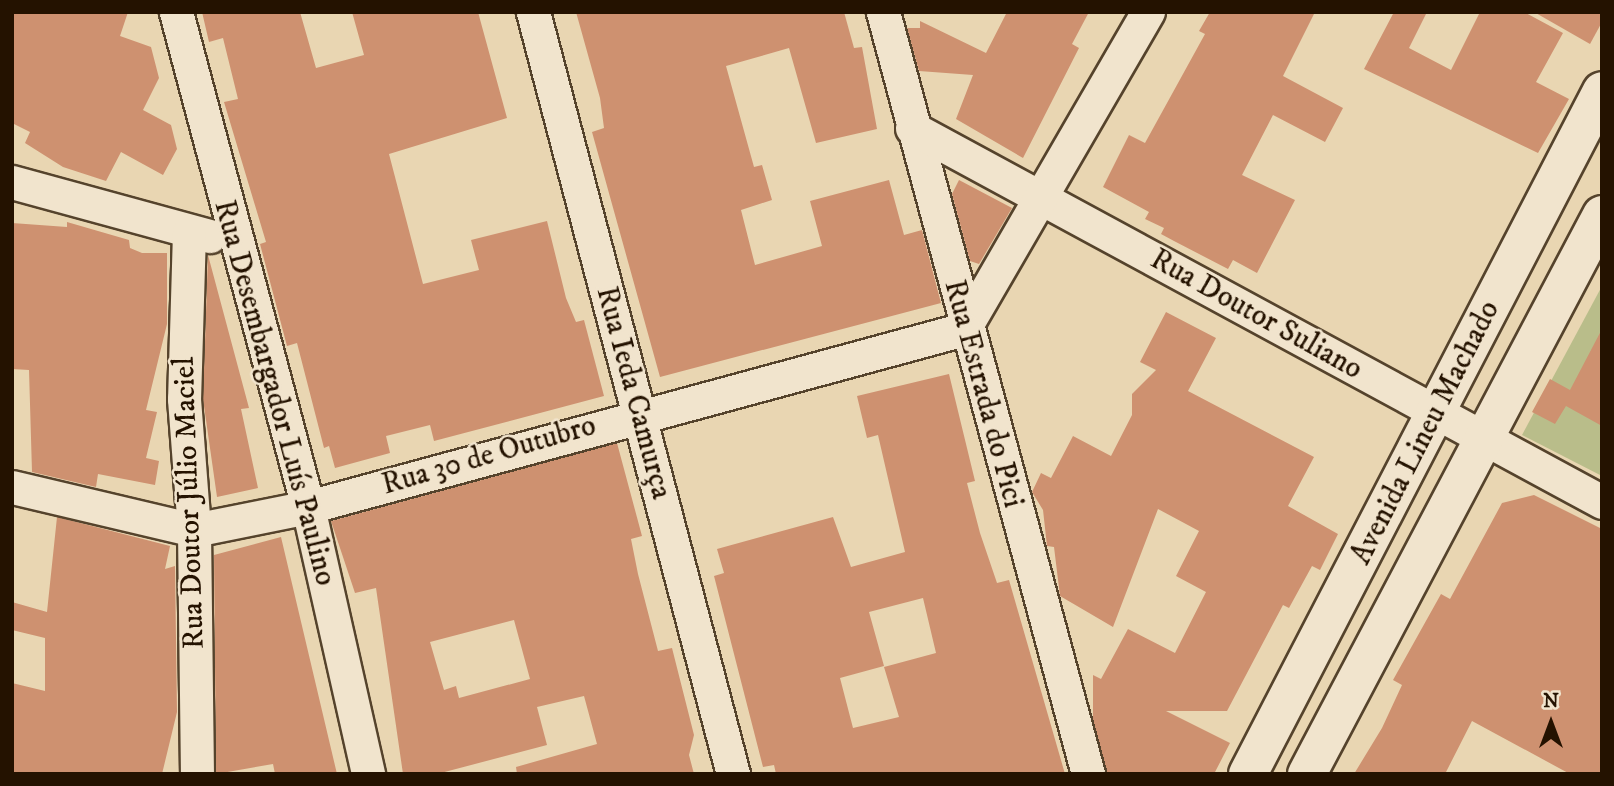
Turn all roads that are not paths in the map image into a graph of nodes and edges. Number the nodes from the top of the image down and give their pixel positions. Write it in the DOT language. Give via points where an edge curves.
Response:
graph roads {
  1 [pos="176,12"];
  2 [pos="533,12"];
  3 [pos="883,12"];
  4 [pos="1148,12"];
  5 [pos="1602,90"];
  6 [pos="912,128"];
  7 [pos="12,182"];
  8 [pos="1044,198"];
  9 [pos="1602,215"];
  10 [pos="189,232"];
  11 [pos="233,239"];
  12 [pos="964,329"];
  13 [pos="639,414"];
  14 [pos="1437,415"];
  15 [pos="1485,440"];
  16 [pos="12,487"];
  17 [pos="1602,502"];
  18 [pos="308,507"];
  19 [pos="194,530"];
  20 [pos="197,774"];
  21 [pos="368,774"];
  22 [pos="733,774"];
  23 [pos="1088,774"];
  24 [pos="1248,774"];
  25 [pos="1307,774"];
  1 -- 11 [label="street, Rua Desembargador Luís Paulino"];
  2 -- 13 [label="street, Rua Ieda Camurça"];
  3 -- 6 [label="street, Rua Estrada do Pici"];
  4 -- 8 [label="street"];
  5 -- 14 [label="street, Avenida Lineu Machado"];
  6 -- 8 [label="street, Rua Doutor Suliano"];
  6 -- 12 [label="street, Rua Estrada do Pici"];
  7 -- 10 [label="street"];
  8 -- 12 [label="street"];
  8 -- 14 [label="street, Rua Doutor Suliano"];
  9 -- 15 [label="street, Avenida Lineu Machado"];
  10 -- 11 [label="street"];
  10 -- 19 [label="street, Rua Doutor Júlio Maciel" via="184,399"];
  11 -- 18 [label="street, Rua Desembargador Luís Paulino"];
  12 -- 13 [label="street, Rua 30 de Outubro"];
  12 -- 23 [label="street, Rua Estrada do Pici"];
  13 -- 18 [label="street, Rua 30 de Outubro"];
  13 -- 22 [label="street, Rua Ieda Camurça"];
  14 -- 15 [label="street, Rua Doutor Suliano"];
  14 -- 24 [label="street, Avenida Lineu Machado"];
  15 -- 17 [label="street, Rua Doutor Suliano"];
  15 -- 25 [label="street, Avenida Lineu Machado"];
  16 -- 19 [label="street, Rua 30 de Outubro"];
  18 -- 19 [label="street, Rua 30 de Outubro"];
  18 -- 21 [label="street, Rua Desembargador Luís Paulino"];
  19 -- 20 [label="street, Rua Doutor Júlio Maciel"];
}
